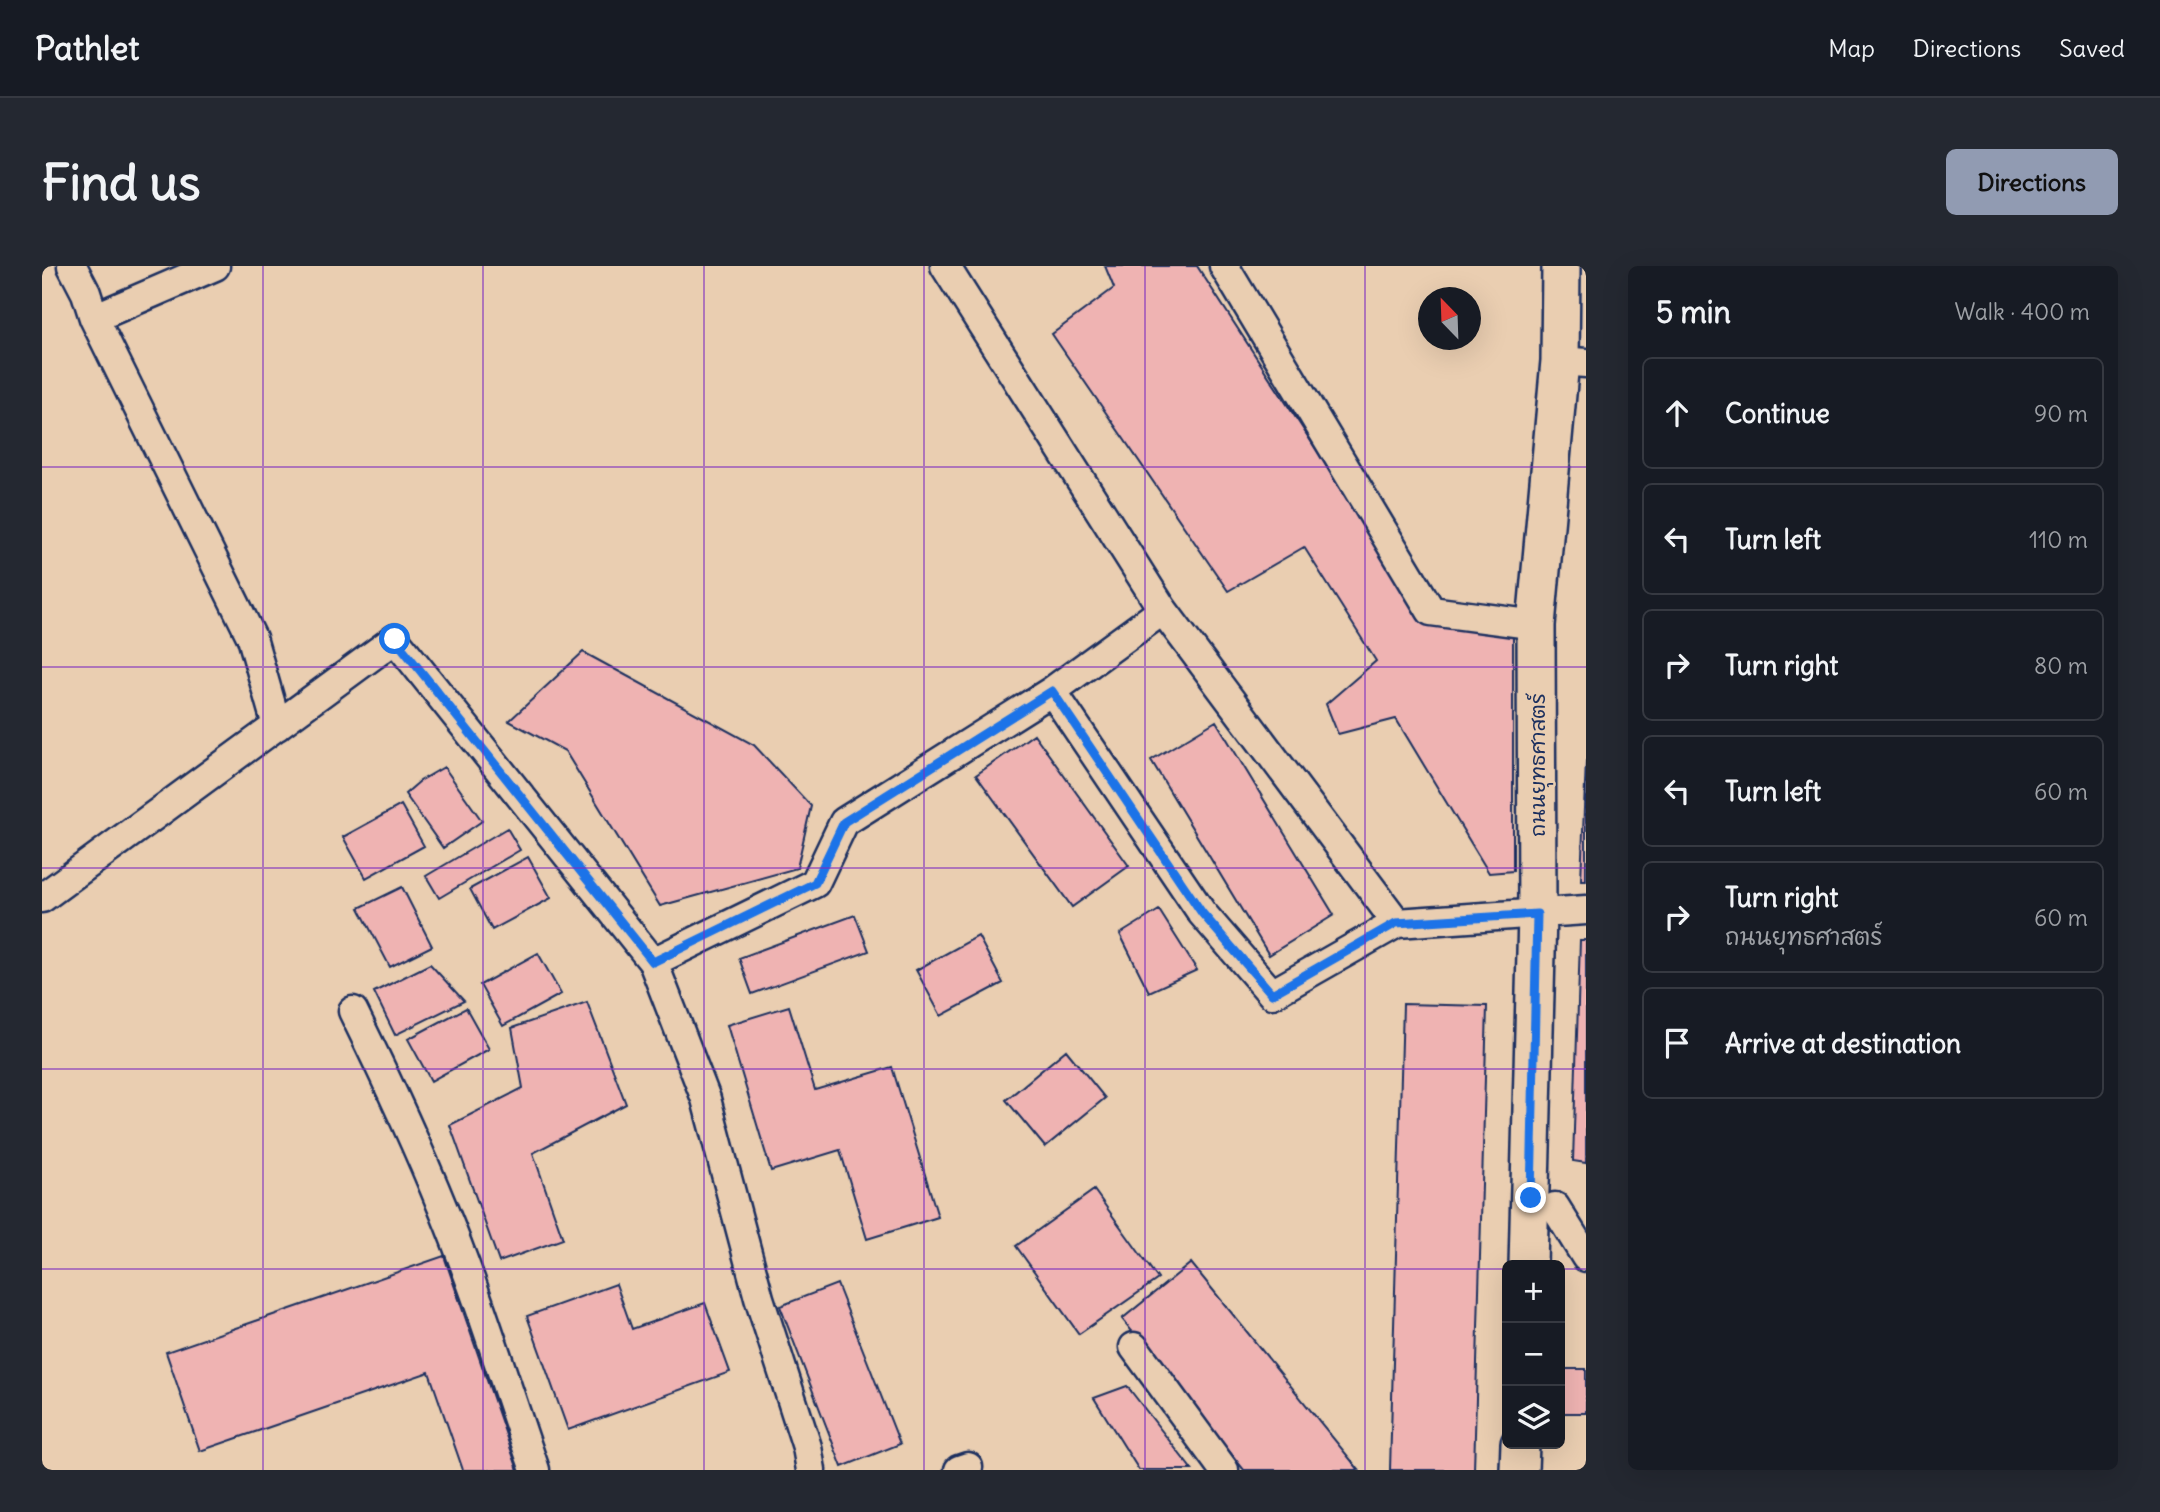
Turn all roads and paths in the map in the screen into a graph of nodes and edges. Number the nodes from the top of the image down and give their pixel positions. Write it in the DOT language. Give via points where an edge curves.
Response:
graph roads {
  1 [pos="72,266"];
  2 [pos="215,266"];
  3 [pos="945,266"];
  4 [pos="1224,266"];
  5 [pos="1561,266"];
  6 [pos="90,305"];
  7 [pos="1573,362"];
  8 [pos="1163,610"];
  9 [pos="1536,625"];
  10 [pos="1052,691"];
  11 [pos="277,726"];
  12 [pos="42,898"];
  13 [pos="1586,910"];
  14 [pos="1537,914"];
  15 [pos="1396,923"];
  16 [pos="653,962"];
  17 [pos="353,1011"];
  18 [pos="1543,1202"];
  19 [pos="1586,1211"];
  20 [pos="1586,1257"];
  21 [pos="1529,1260"];
  22 [pos="1134,1347"];
  23 [pos="1520,1449"];
  24 [pos="535,1470"];
  25 [pos="811,1470"];
  26 [pos="1224,1470"];
  27 [pos="1519,1470"];
  1 -- 6 [label="street"];
  2 -- 6 [label="street"];
  3 -- 8 [label="street"];
  4 -- 9 [label="street" via="1431,611"];
  5 -- 7 [label="street, ถนนยุทธศาสตร์"];
  6 -- 11 [label="street" via="252,638"];
  7 -- 9 [label="street, ถนนยุทธศาสตร์"];
  8 -- 10 [label="street"];
  8 -- 15 [label="street"];
  9 -- 14 [label="street, ถนนยุทธศาสตร์"];
  10 -- 15 [label="street" via="1202,913 1272,994"];
  10 -- 16 [label="street" via="844,822 815,883"];
  11 -- 12 [label="street"];
  11 -- 16 [label="street" via="395,639"];
  13 -- 14 [label="street"];
  14 -- 15 [label="street"];
  14 -- 18 [label="street, ถนนยุทธศาสตร์"];
  16 -- 25 [label="street" via="706,1099"];
  17 -- 24 [label="street" via="443,1209"];
  18 -- 19 [label="street"];
  18 -- 20 [label="street"];
  18 -- 21 [label="street, ถนนยุทธศาสตร์"];
  22 -- 26 [label="street"];
  23 -- 27 [label="street"];
}
